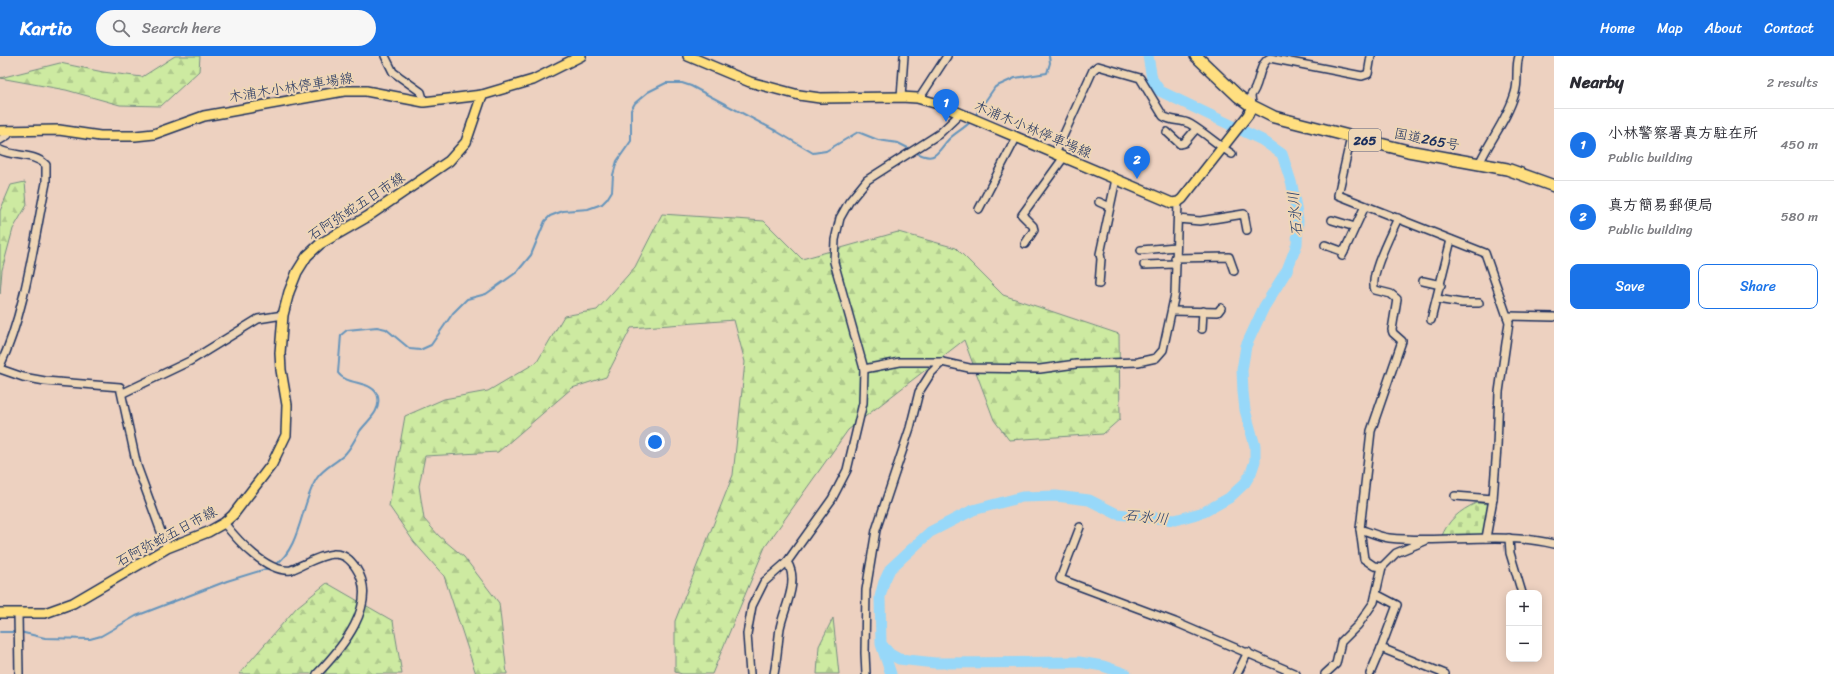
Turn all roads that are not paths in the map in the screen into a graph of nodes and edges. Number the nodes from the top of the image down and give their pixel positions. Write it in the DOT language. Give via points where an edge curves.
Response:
graph roads {
  1 [pos="385,56"];
  2 [pos="581,56"];
  3 [pos="688,56"];
  4 [pos="904,56"];
  5 [pos="947,56"];
  6 [pos="1196,56"];
  7 [pos="1371,56"];
  8 [pos="1519,56"];
  9 [pos="482,95"];
  10 [pos="901,97"];
  11 [pos="919,99"];
  12 [pos="424,102"];
  13 [pos="1250,111"];
  14 [pos="960,114"];
  15 [pos="1196,129"];
  16 [pos="10,130"];
  17 [pos="0,131"];
  18 [pos="1167,132"];
  19 [pos="1351,137"];
  20 [pos="1016,138"];
  21 [pos="0,140"];
  22 [pos="1222,146"];
  23 [pos="0,150"];
  24 [pos="1055,154"];
  25 [pos="1232,154"];
  26 [pos="1064,157"];
  27 [pos="1479,164"];
  28 [pos="1116,179"];
  29 [pos="1554,186"];
  30 [pos="1099,202"];
  31 [pos="1178,202"];
  32 [pos="1365,206"];
  33 [pos="1110,207"];
  34 [pos="979,209"];
  35 [pos="1178,218"];
  36 [pos="1398,218"];
  37 [pos="1332,220"];
  38 [pos="1355,226"];
  39 [pos="1247,230"];
  40 [pos="1451,240"];
  41 [pos="1025,244"];
  42 [pos="1325,245"];
  43 [pos="1176,246"];
  44 [pos="1141,250"];
  45 [pos="1175,261"];
  46 [pos="1144,265"];
  47 [pos="1234,271"];
  48 [pos="1423,281"];
  49 [pos="1098,284"];
  50 [pos="1441,285"];
  51 [pos="1437,299"];
  52 [pos="1479,303"];
  53 [pos="1221,308"];
  54 [pos="1172,311"];
  55 [pos="1203,312"];
  56 [pos="283,315"];
  57 [pos="1507,316"];
  58 [pos="1554,317"];
  59 [pos="1431,320"];
  60 [pos="1202,329"];
  61 [pos="942,362"];
  62 [pos="0,368"];
  63 [pos="864,369"];
  64 [pos="123,393"];
  65 [pos="1455,496"];
  66 [pos="1493,499"];
  67 [pos="224,524"];
  68 [pos="1080,527"];
  69 [pos="1360,529"];
  70 [pos="1486,538"];
  71 [pos="1509,538"];
  72 [pos="1427,540"];
  73 [pos="1554,544"];
  74 [pos="166,548"];
  75 [pos="787,562"];
  76 [pos="1382,567"];
  77 [pos="1521,590"];
  78 [pos="1376,594"];
  79 [pos="0,613"];
  80 [pos="18,614"];
  81 [pos="1381,648"];
  82 [pos="1248,652"];
  83 [pos="1288,669"];
  84 [pos="19,674"];
  85 [pos="317,674"];
  86 [pos="750,674"];
  87 [pos="774,674"];
  88 [pos="866,674"];
  89 [pos="1238,674"];
  90 [pos="1280,674"];
  91 [pos="1296,674"];
  92 [pos="1325,674"];
  93 [pos="1370,674"];
  94 [pos="1445,674"];
  1 -- 12 [label="street" via="393,72 421,92"];
  2 -- 9 [label="main road, 木浦木小林停車場線" via="533,80"];
  3 -- 10 [label="main road, 木浦木小林停車場線" via="750,82 799,96"];
  4 -- 10 [label="street"];
  5 -- 11 [label="street"];
  6 -- 13 [label="highway, 国道265号 / 265"];
  7 -- 13 [label="street" via="1368,74 1362,76 1267,59 1256,90 1250,98"];
  8 -- 27 [label="street" via="1515,93"];
  9 -- 12 [label="main road, 木浦木小林停車場線"];
  9 -- 56 [label="main road, 石阿弥蛇五日市線" via="466,142 449,161 367,217 320,244 307,256 297,272"];
  10 -- 11 [label="main road, 木浦木小林停車場線"];
  11 -- 14 [label="main road, 木浦木小林停車場線"];
  12 -- 16 [label="main road, 木浦木小林停車場線" via="366,91 344,91 204,116 154,134 100,136 59,130"];
  13 -- 19 [label="highway, 国道265号 / 265"];
  13 -- 22 [label="main road"];
  14 -- 20 [label="main road, 木浦木小林停車場線"];
  14 -- 63 [label="street" via="939,134 867,180 848,202 840,218 834,262"];
  15 -- 18 [label="street" via="1184,143 1180,144"];
  15 -- 22 [label="street"];
  15 -- 24 [label="street" via="1183,121 1169,120 1163,116 1140,78 1098,66 1093,70"];
  16 -- 17 [label="main road, 木浦木小林停車場線"];
  16 -- 21 [label="street" via="8,135"];
  19 -- 27 [label="highway, 国道265号 / 265"];
  19 -- 32 [label="street" via="1338,195"];
  20 -- 24 [label="main road, 木浦木小林停車場線"];
  20 -- 34 [label="street"];
  22 -- 25 [label="street"];
  22 -- 31 [label="main road"];
  23 -- 62 [label="street" via="35,157 46,165 46,183 19,316"];
  24 -- 26 [label="main road, 木浦木小林停車場線"];
  26 -- 28 [label="main road, 木浦木小林停車場線"];
  26 -- 41 [label="street" via="1022,216 1034,230"];
  27 -- 29 [label="highway, 国道265号 / 265" via="1507,169"];
  28 -- 31 [label="main road, 木浦木小林停車場線" via="1167,202"];
  28 -- 33 [label="street"];
  30 -- 33 [label="street"];
  31 -- 35 [label="street"];
  32 -- 36 [label="street"];
  32 -- 38 [label="street"];
  33 -- 49 [label="street" via="1100,254"];
  35 -- 39 [label="street" via="1200,221 1244,214"];
  35 -- 43 [label="street"];
  36 -- 40 [label="street"];
  36 -- 69 [label="street" via="1378,265 1373,286 1375,290 1391,294 1396,299 1392,330 1402,341 1371,431"];
  37 -- 38 [label="street"];
  38 -- 42 [label="street" via="1343,254"];
  40 -- 50 [label="street"];
  40 -- 57 [label="street" via="1485,253"];
  43 -- 44 [label="street"];
  43 -- 45 [label="street"];
  45 -- 46 [label="street"];
  45 -- 47 [label="street" via="1229,258"];
  45 -- 54 [label="street"];
  48 -- 50 [label="street"];
  50 -- 51 [label="street"];
  51 -- 52 [label="street"];
  51 -- 59 [label="street"];
  53 -- 55 [label="street" via="1218,312"];
  54 -- 55 [label="street"];
  54 -- 61 [label="street" via="1163,350 1156,358 1138,362 1076,364 1040,369 969,368"];
  55 -- 60 [label="street"];
  56 -- 64 [label="street" via="258,319 190,361"];
  56 -- 67 [label="main road, 石阿弥蛇五日市線" via="281,370 287,405 286,435 272,464"];
  57 -- 58 [label="street"];
  57 -- 66 [label="street" via="1509,322 1499,392 1498,448"];
  61 -- 63 [label="street" via="900,362"];
  61 -- 88 [label="street" via="931,373 919,392 910,428 876,530 866,590"];
  62 -- 64 [label="street" via="23,377 45,381 118,386"];
  63 -- 75 [label="street" via="863,403 847,470 832,499"];
  64 -- 74 [label="street" via="137,466"];
  65 -- 66 [label="street"];
  66 -- 70 [label="street"];
  67 -- 74 [label="main road, 石阿弥蛇五日市線"];
  67 -- 85 [label="street" via="261,560 275,569 291,570 332,554 346,557 356,567 362,579 363,597 358,622 347,640"];
  68 -- 82 [label="street" via="1060,579"];
  69 -- 72 [label="street" via="1388,538"];
  69 -- 76 [label="street" via="1364,559 1374,566"];
  70 -- 71 [label="street"];
  70 -- 72 [label="street"];
  71 -- 73 [label="street" via="1535,539"];
  71 -- 77 [label="street" via="1510,553"];
  72 -- 76 [label="street" via="1396,553"];
  74 -- 80 [label="main road, 石阿弥蛇五日市線" via="73,603 50,612"];
  75 -- 86 [label="street" via="764,582 752,606 747,634"];
  75 -- 87 [label="street" via="791,568 792,586 781,627"];
  76 -- 78 [label="street"];
  78 -- 81 [label="street" via="1397,605"];
  78 -- 92 [label="street" via="1374,602 1358,625 1341,642 1336,664"];
  79 -- 80 [label="main road, 石阿弥蛇五日市線"];
  80 -- 84 [label="street"];
  81 -- 93 [label="street"];
  81 -- 94 [label="street"];
  82 -- 83 [label="street"];
  82 -- 89 [label="street"];
  83 -- 90 [label="street"];
  83 -- 91 [label="street"];
}
